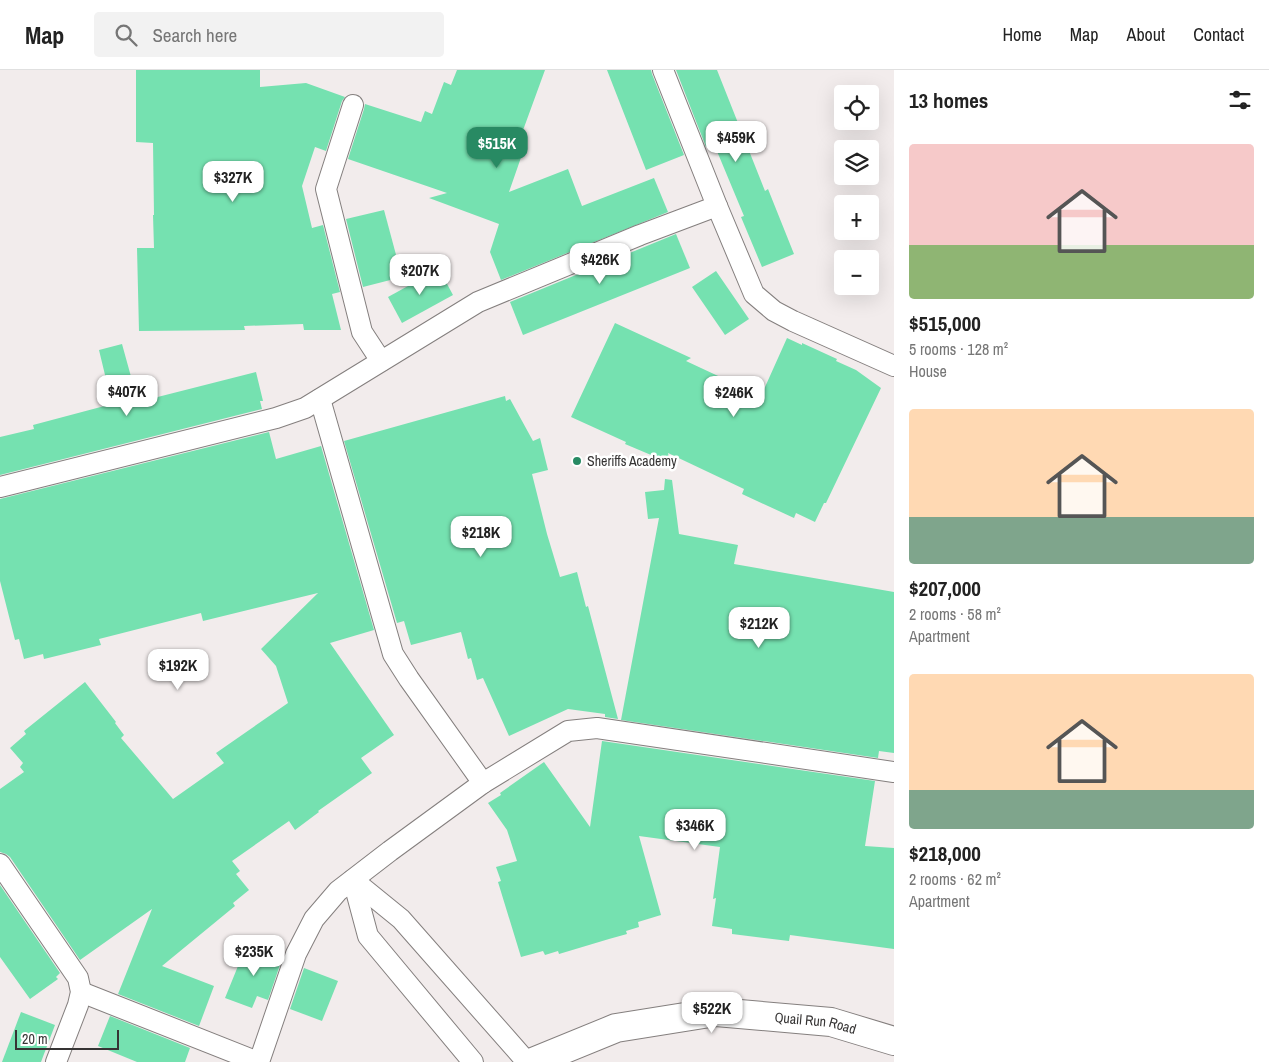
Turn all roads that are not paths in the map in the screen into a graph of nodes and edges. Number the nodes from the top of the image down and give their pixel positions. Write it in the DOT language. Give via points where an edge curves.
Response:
graph roads {
  1 [pos="663,70"];
  2 [pos="353,105"];
  3 [pos="717,206"];
  4 [pos="381,361"];
  5 [pos="894,366"];
  6 [pos="320,399"];
  7 [pos="0,487"];
  8 [pos="894,772"];
  9 [pos="483,782"];
  10 [pos="0,864"];
  11 [pos="353,880"];
  12 [pos="81,992"];
  13 [pos="894,1041"];
  14 [pos="56,1062"];
  15 [pos="259,1062"];
  16 [pos="473,1062"];
  17 [pos="527,1062"];
  18 [pos="532,1062"];
  1 -- 3 [label="lane"];
  2 -- 4 [label="lane" via="326,189 362,332"];
  3 -- 4 [label="lane" via="478,302"];
  3 -- 5 [label="lane" via="754,294 774,311"];
  4 -- 6 [label="lane"];
  6 -- 7 [label="lane" via="276,418"];
  6 -- 9 [label="lane" via="393,654"];
  8 -- 9 [label="lane" via="597,728 568,731"];
  9 -- 11 [label="lane"];
  10 -- 12 [label="lane" via="78,978"];
  11 -- 15 [label="lane" via="338,891 314,918 296,954"];
  11 -- 16 [label="lane" via="368,936"];
  11 -- 17 [label="lane" via="401,919"];
  12 -- 14 [label="lane"];
  12 -- 15 [label="lane"];
  13 -- 18 [label="street, Quail Run Road" via="831,1022 716,1012 616,1028"];
}
